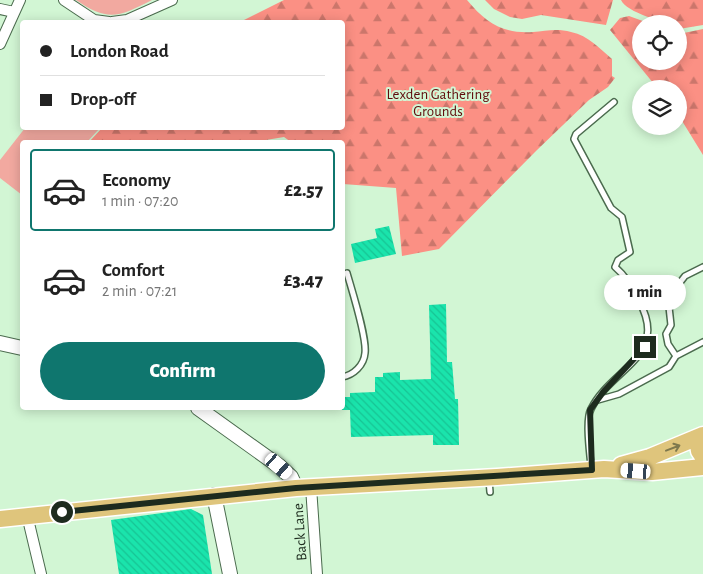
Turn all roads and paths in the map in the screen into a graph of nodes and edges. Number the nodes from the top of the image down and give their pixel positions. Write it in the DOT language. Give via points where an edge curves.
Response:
graph roads {
  1 [pos="20,0"];
  2 [pos="64,0"];
  3 [pos="172,0"];
  4 [pos="0,9"];
  5 [pos="14,12"];
  6 [pos="94,20"];
  7 [pos="120,20"];
  8 [pos="0,44"];
  9 [pos="614,102"];
  10 [pos="703,267"];
  11 [pos="347,273"];
  12 [pos="703,342"];
  13 [pos="0,343"];
  14 [pos="20,348"];
  15 [pos="676,356"];
  16 [pos="345,376"];
  17 [pos="598,400"];
  18 [pos="205,410"];
  19 [pos="700,437"];
  20 [pos="703,457"];
  21 [pos="703,467"];
  22 [pos="598,469"];
  23 [pos="304,488"];
  24 [pos="214,495"];
  25 [pos="27,515"];
  26 [pos="0,519"];
  27 [pos="41,574"];
  28 [pos="230,574"];
  29 [pos="317,574"];
  1 -- 5 [label="street"];
  2 -- 6 [label="street"];
  3 -- 7 [label="street"];
  4 -- 5 [label="street"];
  5 -- 8 [label="street"];
  9 -- 17 [label="lane" via="574,139 611,208 622,217 630,252 618,260 615,267 624,275 646,314 648,338 636,359"];
  10 -- 15 [label="lane" via="685,276 668,298 671,325 666,334"];
  11 -- 16 [label="lane" via="366,351 360,366"];
  12 -- 15 [label="lane"];
  13 -- 14 [label="street"];
  15 -- 17 [label="lane" via="669,367 619,394"];
  17 -- 22 [label="lane" via="590,410"];
  18 -- 23 [label="street"];
  19 -- 20 [label="main road"];
  22 -- 19 [label="main road, one-way" via="650,457"];
  21 -- 22 [label="main road" via="652,472"];
  22 -- 23 [label="main road" via="489,485"];
  23 -- 24 [label="main road"];
  23 -- 29 [label="street, Back Lane"];
  24 -- 25 [label="main road"];
  24 -- 28 [label="street"];
  25 -- 26 [label="main road"];
  25 -- 27 [label="street"];
}
